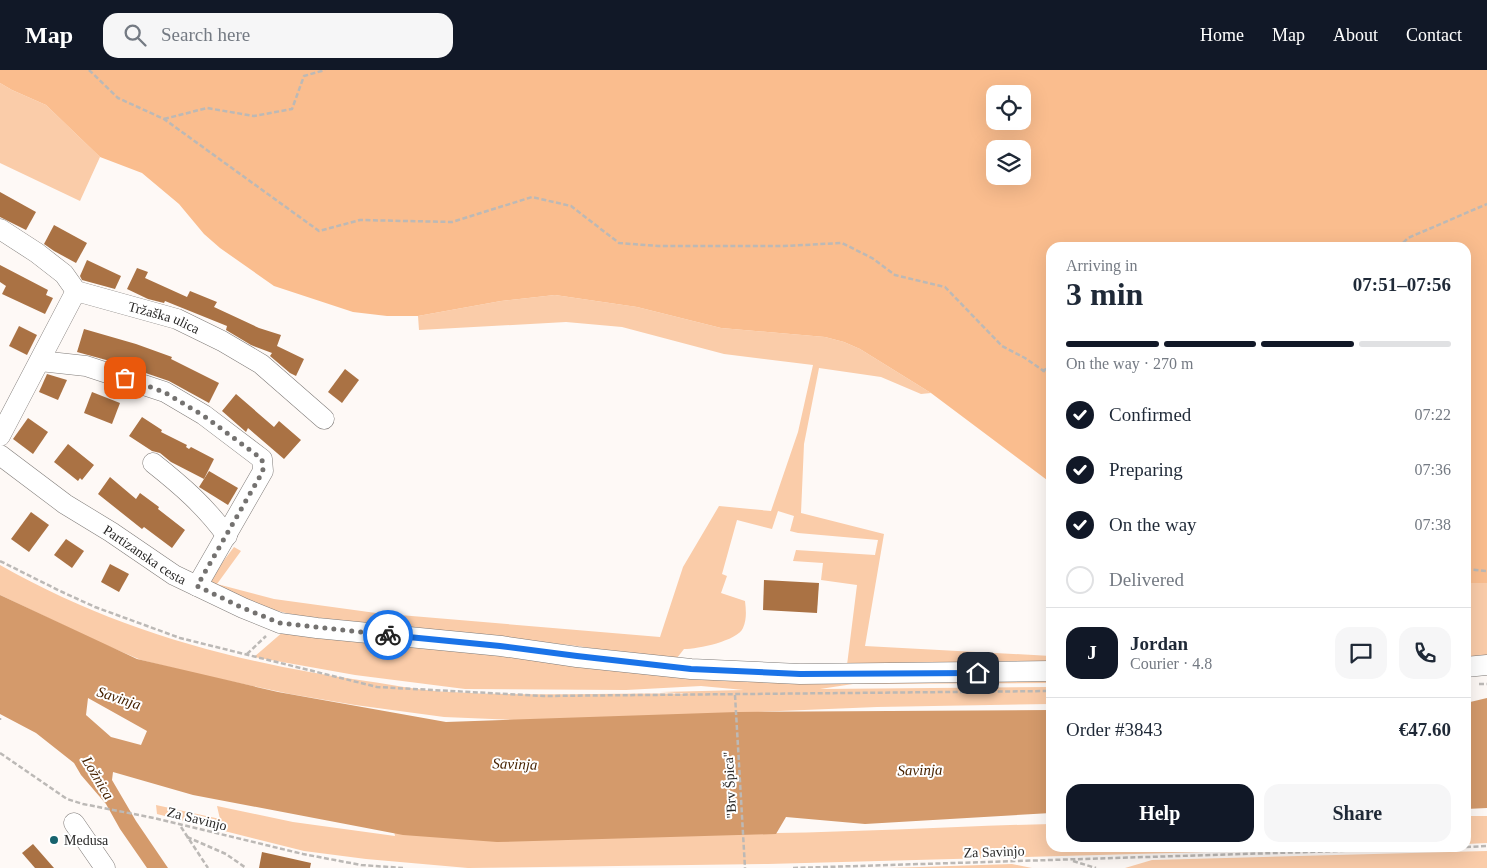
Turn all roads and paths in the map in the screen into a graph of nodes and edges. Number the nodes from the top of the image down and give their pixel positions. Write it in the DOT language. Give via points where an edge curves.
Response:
graph roads {
  1 [pos="89,70"];
  2 [pos="324,70"];
  3 [pos="164,119"];
  4 [pos="1487,204"];
  5 [pos="1,231"];
  6 [pos="1404,242"];
  7 [pos="76,291"];
  8 [pos="40,361"];
  9 [pos="1046,369"];
  10 [pos="1042,371"];
  11 [pos="1046,373"];
  12 [pos="324,419"];
  13 [pos="0,436"];
  14 [pos="0,455"];
  15 [pos="153,463"];
  16 [pos="227,536"];
  17 [pos="0,561"];
  18 [pos="1471,569"];
  19 [pos="1487,571"];
  20 [pos="197,586"];
  21 [pos="280,623"];
  22 [pos="247,654"];
  23 [pos="1487,665"];
  24 [pos="1471,667"];
  25 [pos="1046,671"];
  26 [pos="1046,691"];
  27 [pos="735,695"];
  28 [pos="0,753"];
  29 [pos="74,823"];
  30 [pos="180,826"];
  31 [pos="188,837"];
  32 [pos="1487,846"];
  33 [pos="1471,847"];
  34 [pos="1303,852"];
  35 [pos="1069,859"];
  36 [pos="105,868"];
  37 [pos="208,868"];
  38 [pos="246,868"];
  39 [pos="403,868"];
  40 [pos="745,868"];
  41 [pos="793,868"];
  42 [pos="1096,868"];
  1 -- 3 [label="path" via="118,98"];
  2 -- 3 [label="path" via="304,76 292,109 254,116 207,108"];
  3 -- 10 [label="path" via="319,231 360,220 452,222 532,197 571,206 619,242 658,246 842,243 895,274 945,287 1002,346 1026,358"];
  4 -- 6 [label="path"];
  5 -- 7 [label="street" via="38,253 64,274"];
  7 -- 8 [label="street"];
  7 -- 12 [label="street, Tržaška ulica" via="176,320 222,341 261,364"];
  8 -- 13 [label="street"];
  8 -- 16 [label="street" via="86,366 164,392 204,416 262,459 263,471"];
  9 -- 10 [label="path"];
  10 -- 11 [label="path"];
  14 -- 20 [label="street, Partizanska cesta" via="65,504 174,575"];
  15 -- 16 [label="street" via="210,513"];
  16 -- 20 [label="street"];
  17 -- 22 [label="path" via="121,617 180,638"];
  18 -- 19 [label="path"];
  20 -- 21 [label="street, Partizanska cesta"];
  21 -- 22 [label="path"];
  21 -- 25 [label="street, Partizanska cesta" via="691,669 800,674"];
  22 -- 27 [label="path" via="377,687 544,696"];
  23 -- 24 [label="street"];
  26 -- 27 [label="path"];
  27 -- 40 [label="path, \"Brv Špica\""];
  28 -- 30 [label="path, Za Savinjo" via="67,800"];
  29 -- 36 [label="street"];
  30 -- 31 [label="path"];
  30 -- 39 [label="path, Za Savinjo" via="303,854"];
  31 -- 37 [label="path"];
  31 -- 38 [label="path" via="226,854"];
  32 -- 33 [label="path"];
  34 -- 35 [label="path, Za Savinjo"];
  35 -- 41 [label="path, Za Savinjo"];
  35 -- 42 [label="path"];
}
